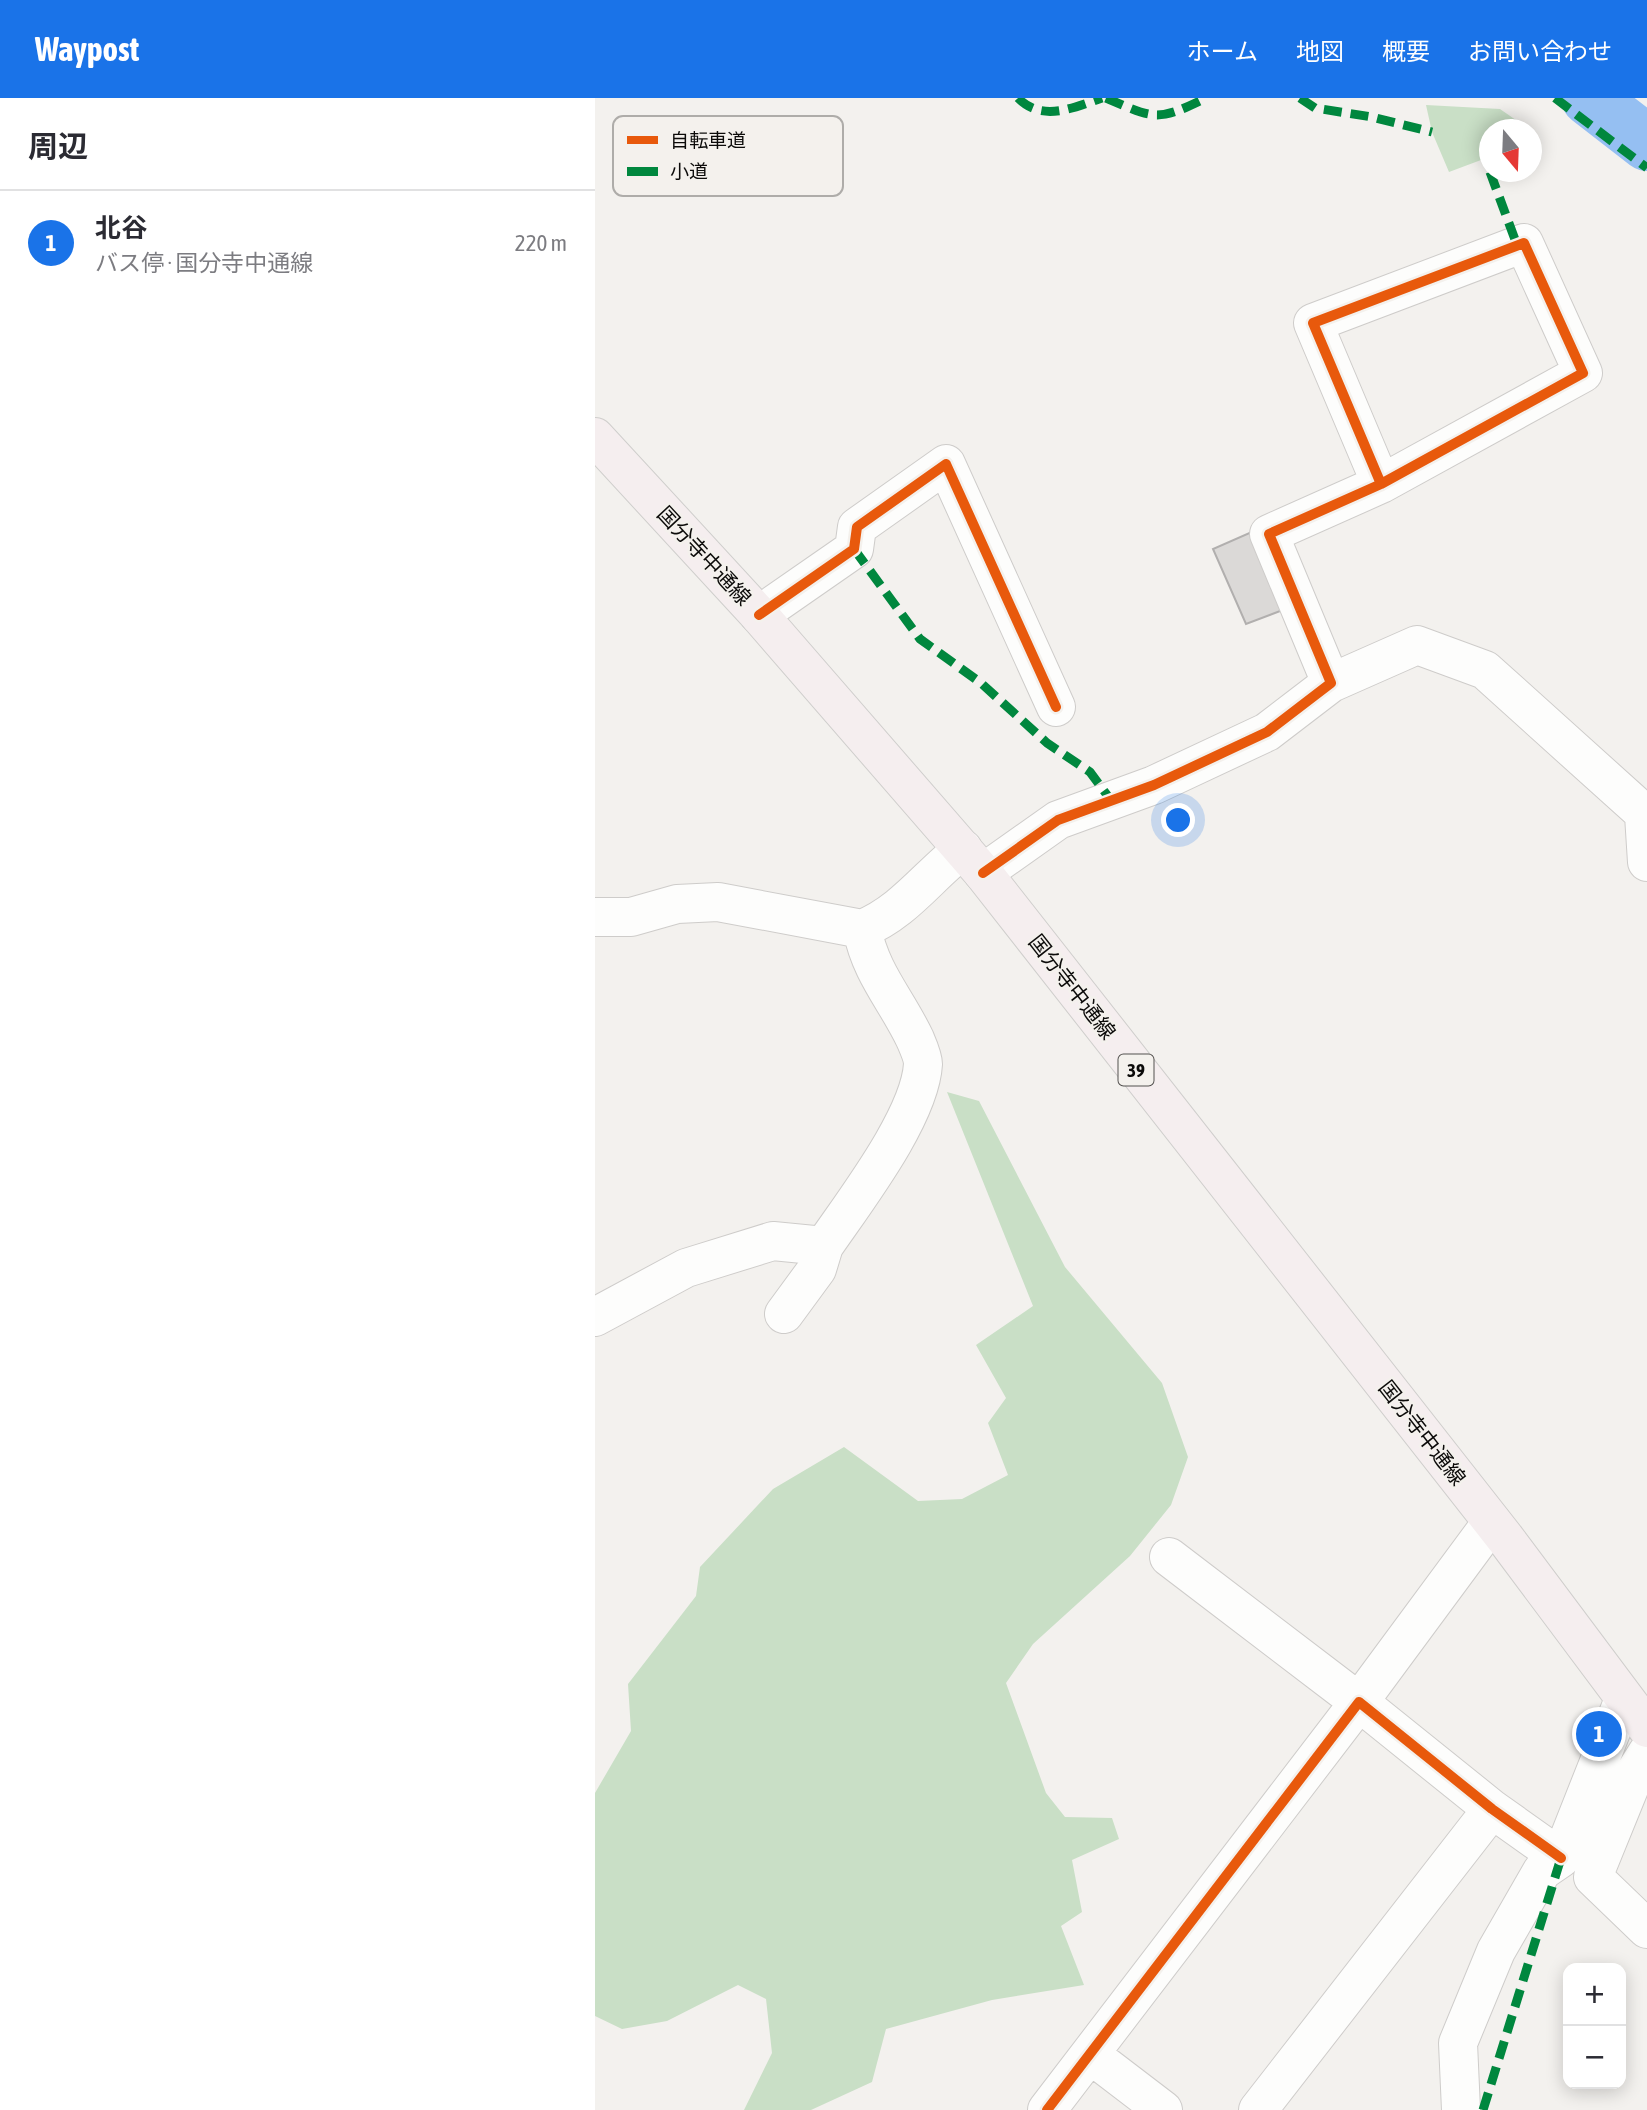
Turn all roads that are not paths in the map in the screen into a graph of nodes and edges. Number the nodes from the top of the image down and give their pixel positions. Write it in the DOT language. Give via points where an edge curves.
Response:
graph roads {
  1 [pos="595,437"];
  2 [pos="1381,484"];
  3 [pos="759,615"];
  4 [pos="1331,684"];
  5 [pos="1056,707"];
  6 [pos="1645,816"];
  7 [pos="973,861"];
  8 [pos="1647,862"];
  9 [pos="595,917"];
  10 [pos="862,929"];
  11 [pos="824,1246"];
  12 [pos="784,1314"];
  13 [pos="595,1317"];
  14 [pos="1492,1522"];
  15 [pos="1169,1557"];
  16 [pos="1624,1699"];
  17 [pos="1359,1702"];
  18 [pos="1647,1728"];
  19 [pos="1647,1753"];
  20 [pos="1492,1809"];
  21 [pos="1561,1858"];
  22 [pos="1647,1929"];
  23 [pos="1091,2055"];
  24 [pos="1047,2110"];
  25 [pos="1163,2110"];
  26 [pos="1258,2110"];
  27 [pos="1461,2110"];
  1 -- 3 [label="main road, 国分寺中通線 / 39"];
  2 -- 2 [label="street" via="1583,373 1524,243 1313,323"];
  2 -- 4 [label="street" via="1269,534"];
  3 -- 5 [label="street" via="854,549 857,527 946,464"];
  3 -- 7 [label="main road, 国分寺中通線 / 39"];
  4 -- 6 [label="street" via="1417,645 1485,670"];
  4 -- 7 [label="street" via="1267,732"];
  6 -- 8 [label="street"];
  7 -- 10 [label="street" via="939,867 883,921"];
  7 -- 14 [label="main road, 国分寺中通線 / 39"];
  9 -- 10 [label="street" via="631,917 677,904 718,902"];
  10 -- 11 [label="street" via="867,957 923,1062 916,1094 882,1162"];
  11 -- 12 [label="street" via="817,1269"];
  11 -- 13 [label="street" via="773,1241 686,1268"];
  14 -- 16 [label="main road, 国分寺中通線 / 39"];
  14 -- 17 [label="street"];
  15 -- 17 [label="street"];
  16 -- 18 [label="main road, 国分寺中通線 / 39"];
  16 -- 21 [label="street"];
  17 -- 20 [label="street"];
  17 -- 23 [label="street"];
  19 -- 22 [label="street" via="1593,1877"];
  20 -- 21 [label="street"];
  20 -- 26 [label="street"];
  21 -- 27 [label="street" via="1542,1871 1496,1951 1458,2043"];
  23 -- 24 [label="street"];
  23 -- 25 [label="street"];
}
